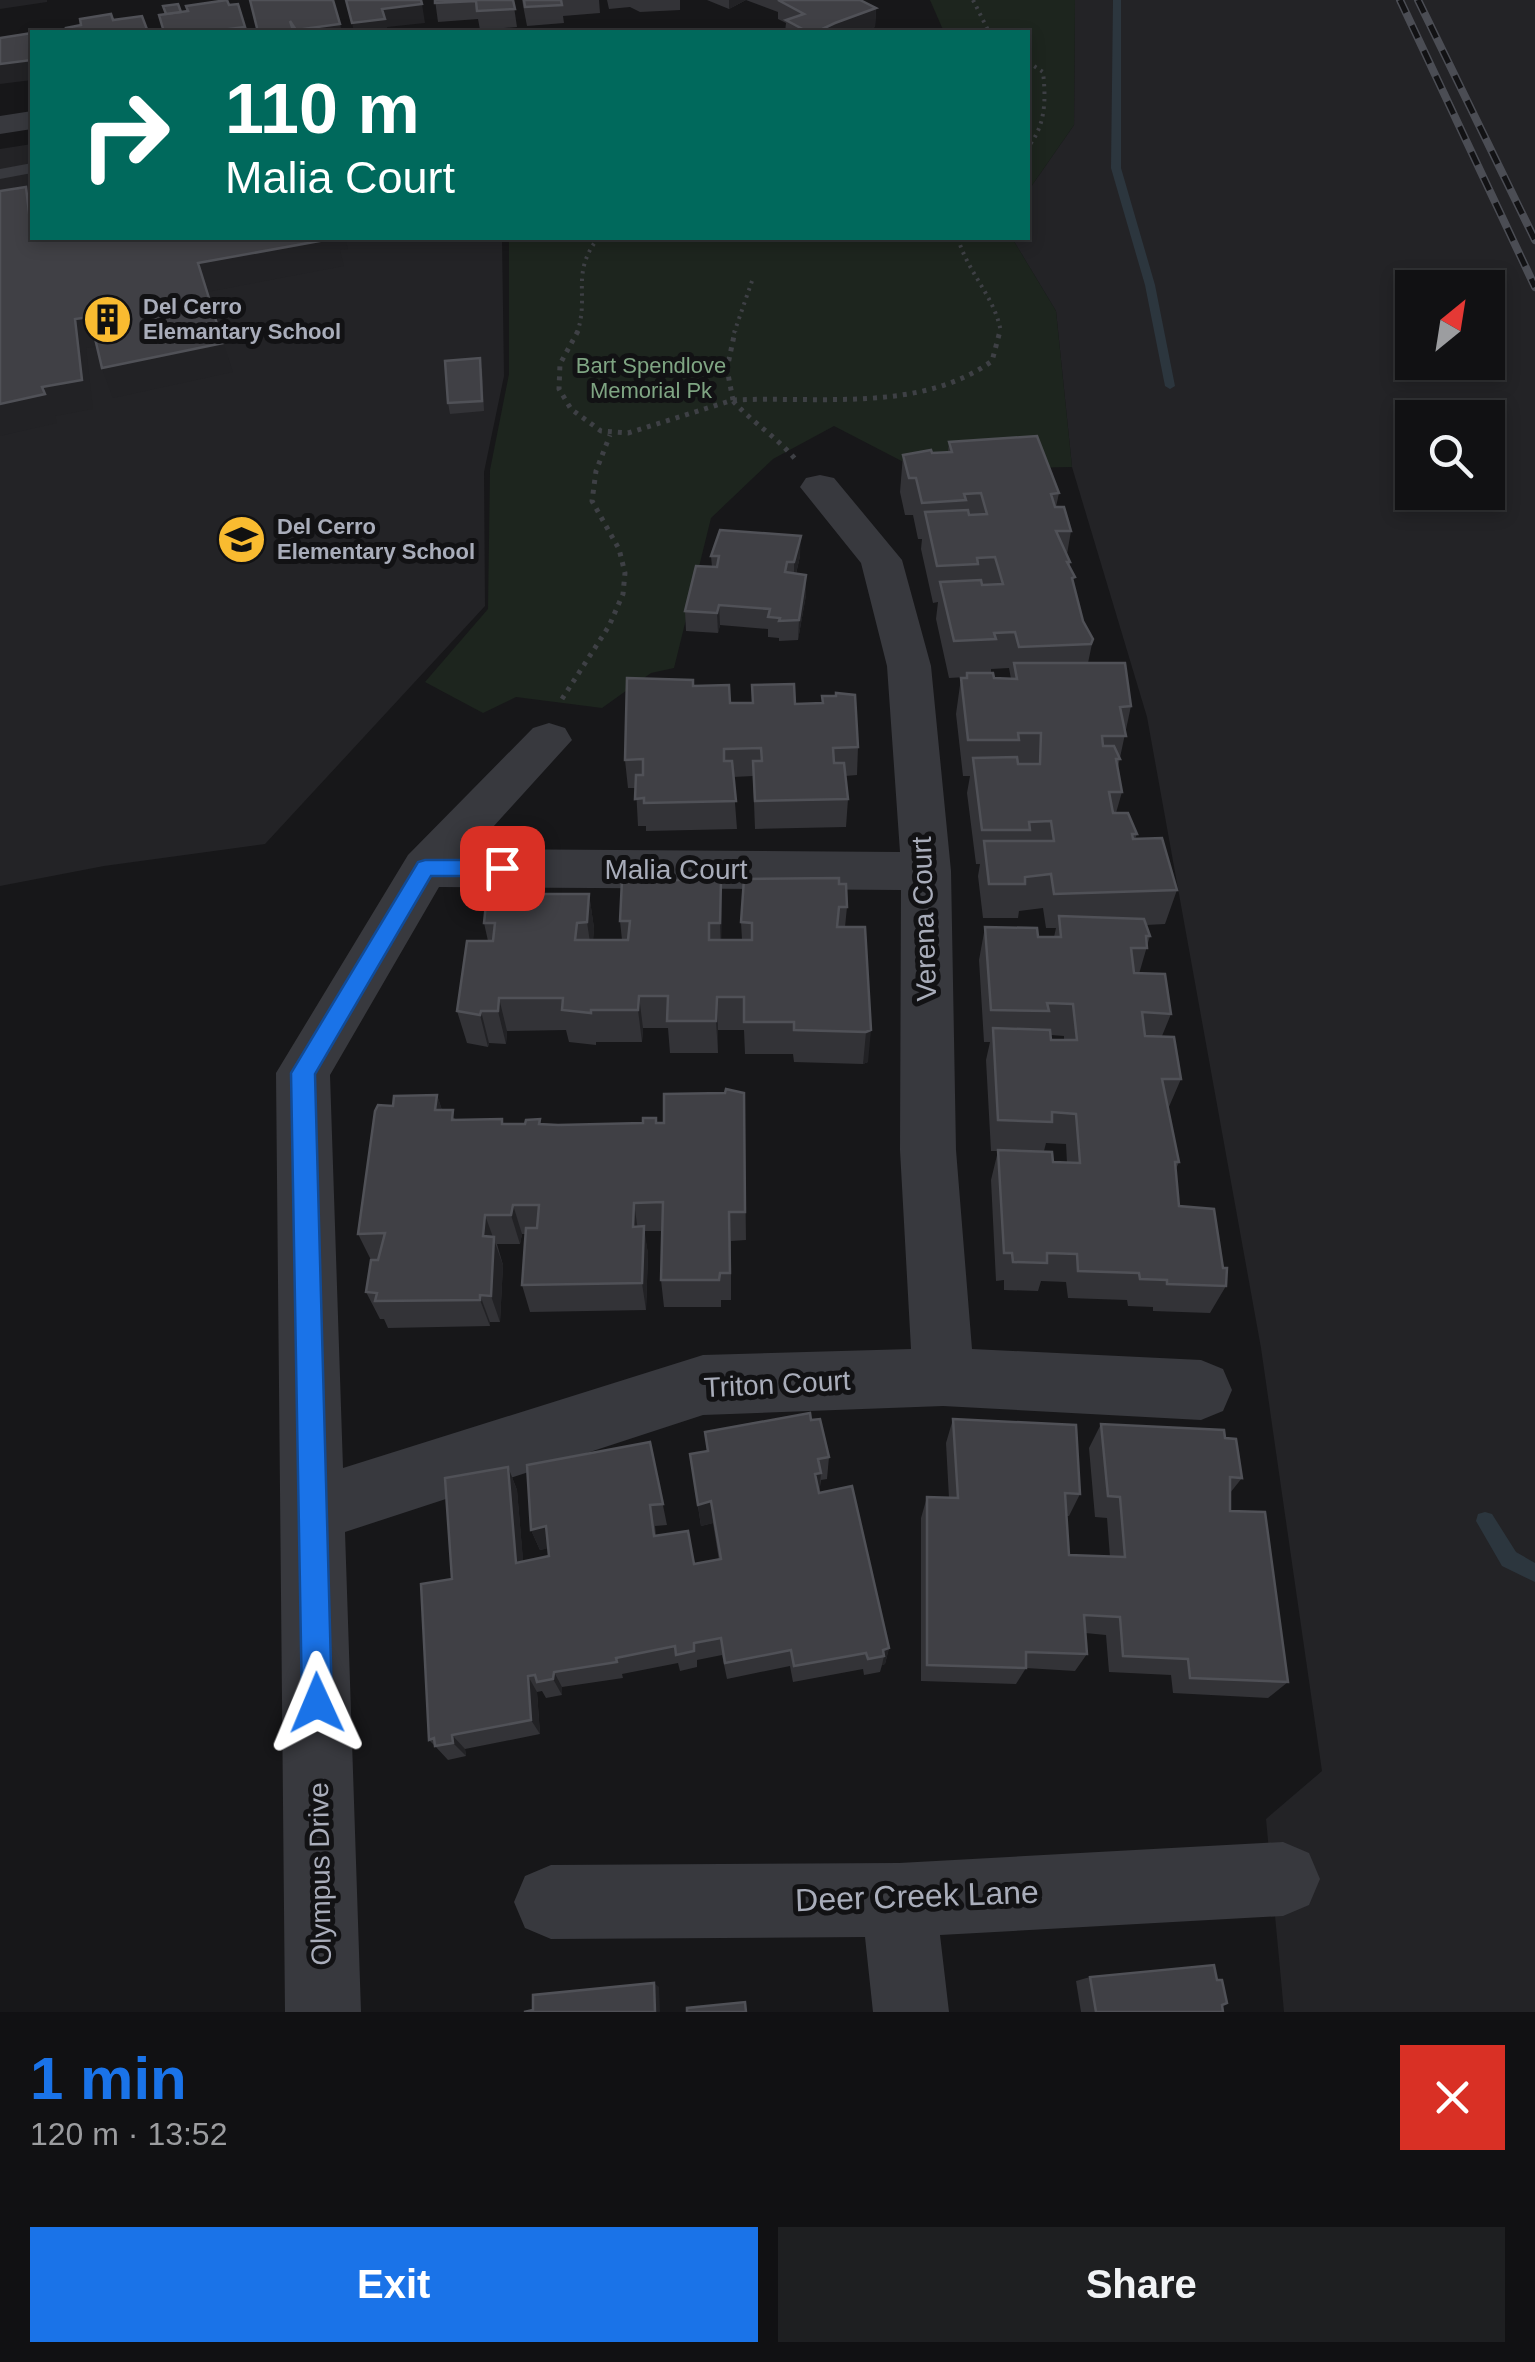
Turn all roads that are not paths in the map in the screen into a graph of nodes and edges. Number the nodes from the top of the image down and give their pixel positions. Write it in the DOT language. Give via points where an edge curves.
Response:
graph roads {
  1 [pos="30,120"];
  2 [pos="0,125"];
  3 [pos="30,168"];
  4 [pos="0,174"];
  5 [pos="820,487"];
  6 [pos="549,740"];
  7 [pos="425,868"];
  8 [pos="926,871"];
  9 [pos="943,1376"];
  10 [pos="1201,1390"];
  11 [pos="313,1510"];
  12 [pos="1283,1879"];
  13 [pos="898,1900"];
  14 [pos="551,1902"];
  15 [pos="323,2012"];
  16 [pos="911,2012"];
  1 -- 2 [label="street"];
  3 -- 4 [label="lane"];
  5 -- 8 [label="street, Verena Court" via="880,560 908,666"];
  6 -- 7 [label="street, Olympus Drive"];
  7 -- 8 [label="street, Malia Court"];
  7 -- 11 [label="street, Olympus Drive" via="303,1073"];
  8 -- 9 [label="street, Verena Court" via="928,1150"];
  9 -- 10 [label="street, Triton Court"];
  9 -- 11 [label="street, Triton Court" via="703,1384"];
  11 -- 15 [label="street, Olympus Drive"];
  12 -- 13 [label="street, Deer Creek Lane"];
  13 -- 14 [label="street, Deer Creek Lane"];
  13 -- 16 [label="street"];
}
